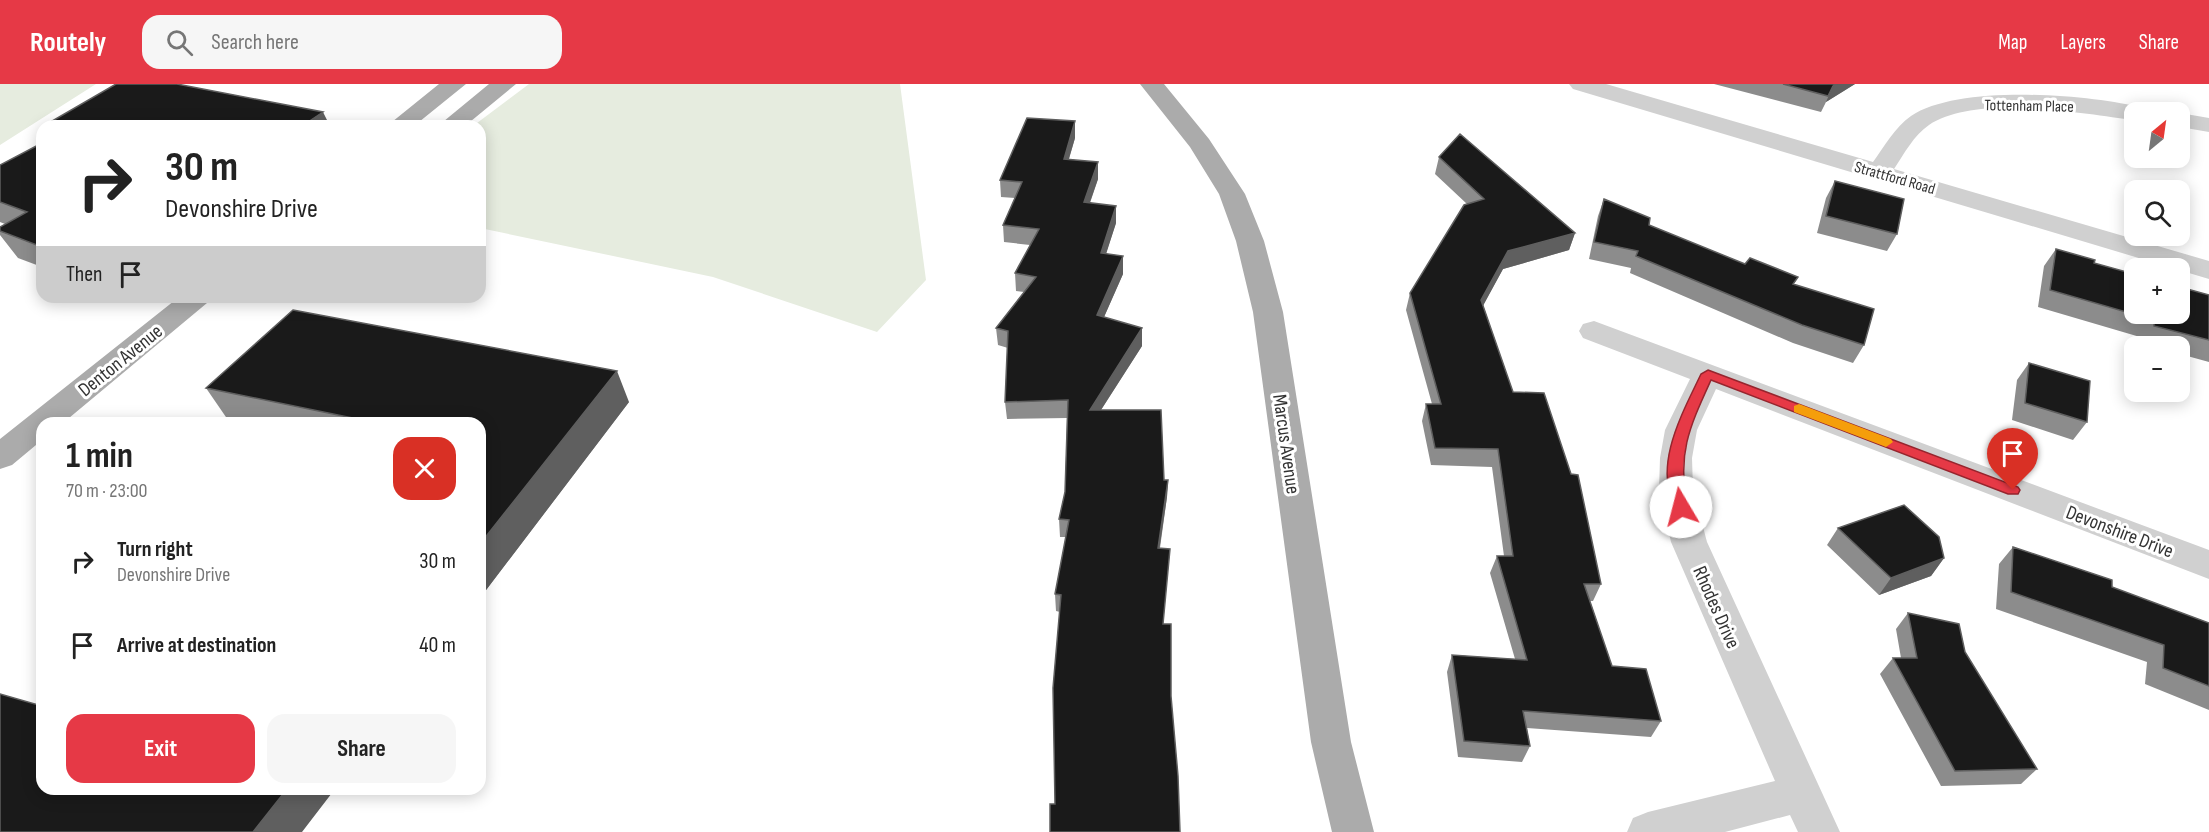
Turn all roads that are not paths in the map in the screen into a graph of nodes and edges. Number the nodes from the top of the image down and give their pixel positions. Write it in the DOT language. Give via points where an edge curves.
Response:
graph roads {
  1 [pos="454,84"];
  2 [pos="504,84"];
  3 [pos="1152,84"];
  4 [pos="1581,84"];
  5 [pos="2124,112"];
  6 [pos="407,120"];
  7 [pos="458,120"];
  8 [pos="2190,121"];
  9 [pos="2209,124"];
  10 [pos="1879,172"];
  11 [pos="2209,270"];
  12 [pos="190,303"];
  13 [pos="1594,331"];
  14 [pos="1708,374"];
  15 [pos="49,417"];
  16 [pos="36,428"];
  17 [pos="0,457"];
  18 [pos="2209,565"];
  19 [pos="1799,794"];
  20 [pos="1353,832"];
  21 [pos="1648,832"];
  22 [pos="1818,832"];
  1 -- 6 [label="main road"];
  2 -- 7 [label="main road"];
  3 -- 20 [label="main road, Marcus Avenue" via="1200,144 1232,194 1250,241 1268,312 1331,742"];
  4 -- 10 [label="street, Strattford Road"];
  5 -- 10 [label="street, Tottenham Place" via="2069,104 2001,102 1953,107 1921,120"];
  8 -- 9 [label="street"];
  10 -- 11 [label="street, Strattford Road"];
  12 -- 15 [label="main road, Denton Avenue"];
  13 -- 14 [label="street, Devonshire Drive"];
  14 -- 18 [label="street, Devonshire Drive"];
  14 -- 19 [label="street, Rhodes Drive" via="1681,430 1676,458 1677,489 1689,542"];
  16 -- 17 [label="main road, Denton Avenue"];
  19 -- 21 [label="street"];
  19 -- 22 [label="street, Rhodes Drive"];
}
